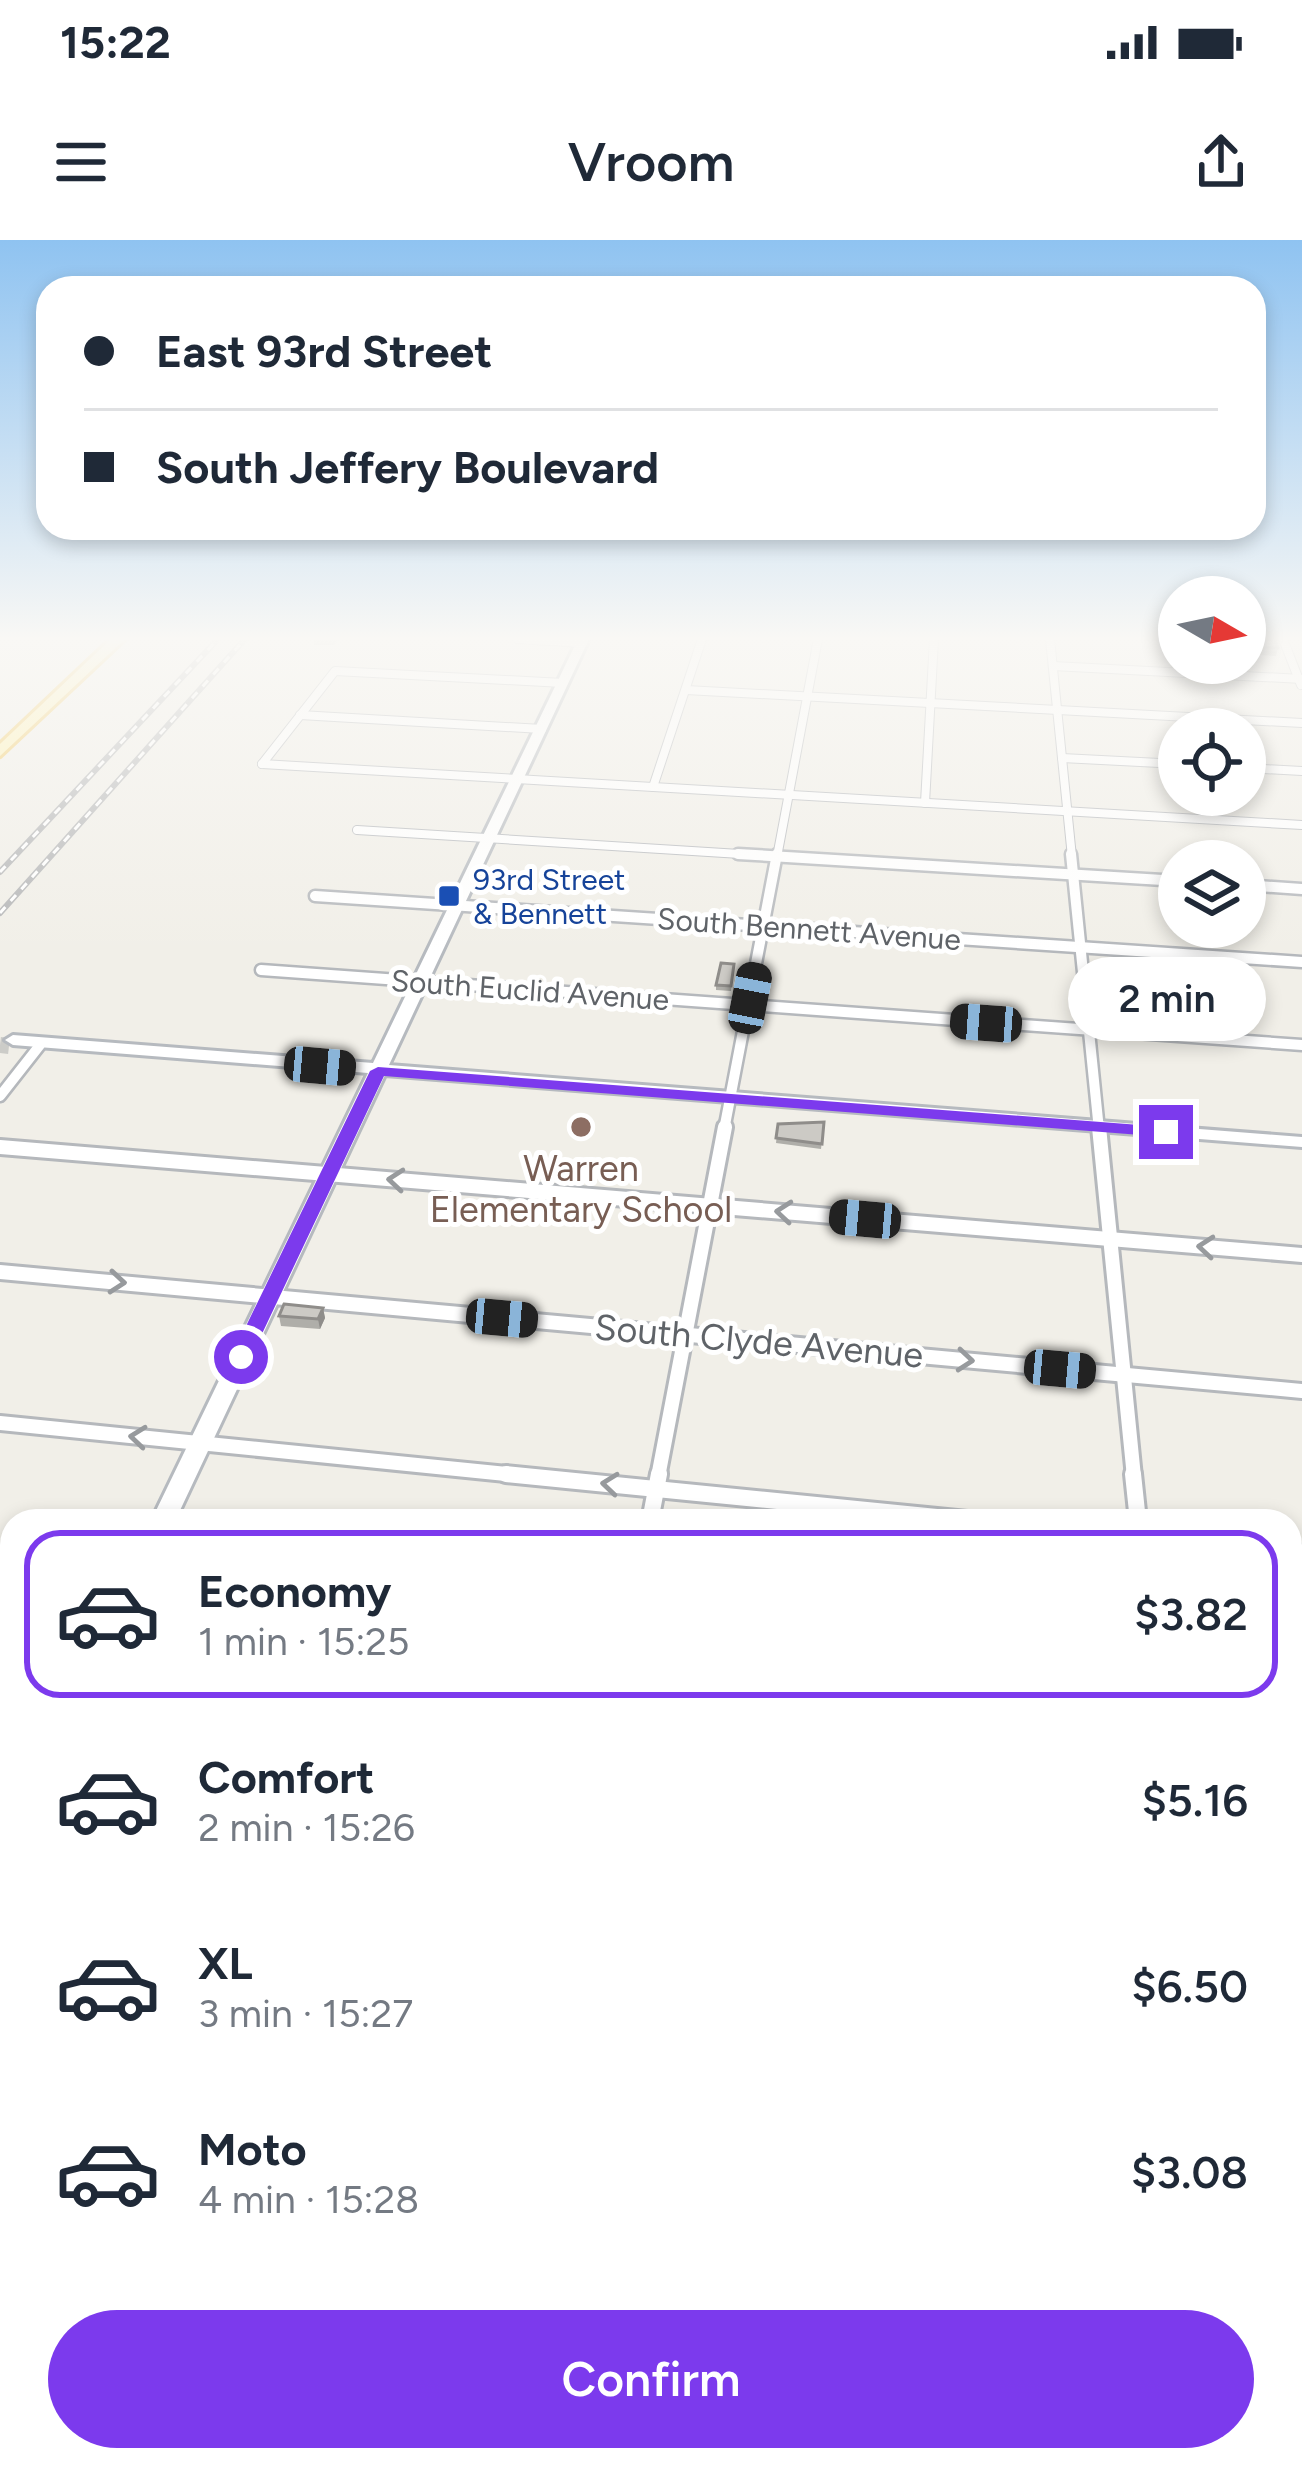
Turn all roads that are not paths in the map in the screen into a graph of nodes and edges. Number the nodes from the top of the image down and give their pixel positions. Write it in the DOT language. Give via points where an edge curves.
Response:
graph roads {
  1 [pos="279,743"];
  2 [pos="535,743"];
  3 [pos="667,743"];
  4 [pos="798,743"];
  5 [pos="929,743"];
  6 [pos="1060,743"];
  7 [pos="1062,758"];
  8 [pos="1158,763"];
  9 [pos="1266,769"];
  10 [pos="1302,771"];
  11 [pos="518,779"];
  12 [pos="652,787"];
  13 [pos="788,795"];
  14 [pos="926,803"];
  15 [pos="1067,811"];
  16 [pos="1302,825"];
  17 [pos="357,830"];
  18 [pos="490,838"];
  19 [pos="776,856"];
  20 [pos="1074,874"];
  21 [pos="1158,880"];
  22 [pos="1266,886"];
  23 [pos="1302,889"];
  24 [pos="315,896"];
  25 [pos="457,906"];
  26 [pos="763,926"];
  27 [pos="1081,947"];
  28 [pos="1302,962"];
  29 [pos="261,970"];
  30 [pos="421,982"];
  31 [pos="748,1006"];
  32 [pos="1089,1030"];
  33 [pos="11,1043"];
  34 [pos="40,1045"];
  35 [pos="1302,1045"];
  36 [pos="378,1071"];
  37 [pos="0,1096"];
  38 [pos="730,1098"];
  39 [pos="1099,1126"];
  40 [pos="1302,1142"];
  41 [pos="0,1147"];
  42 [pos="329,1174"];
  43 [pos="710,1206"];
  44 [pos="1110,1239"];
  45 [pos="1302,1255"];
  46 [pos="0,1272"];
  47 [pos="270,1297"];
  48 [pos="686,1334"];
  49 [pos="1124,1375"];
  50 [pos="1302,1391"];
  51 [pos="0,1424"];
  52 [pos="200,1443"];
  53 [pos="656,1489"];
  54 [pos="169,1509"];
  55 [pos="652,1509"];
  56 [pos="857,1509"];
  57 [pos="1137,1509"];
  1 -- 11 [label="street" via="262,764"];
  2 -- 11 [label="street"];
  3 -- 12 [label="street"];
  4 -- 13 [label="street"];
  5 -- 14 [label="street"];
  6 -- 7 [label="street"];
  7 -- 8 [label="street"];
  7 -- 15 [label="street"];
  9 -- 10 [label="street"];
  11 -- 12 [label="street"];
  11 -- 18 [label="street"];
  12 -- 13 [label="street"];
  13 -- 14 [label="street"];
  13 -- 19 [label="street"];
  14 -- 15 [label="street"];
  15 -- 16 [label="street"];
  15 -- 20 [label="street"];
  17 -- 18 [label="street"];
  18 -- 19 [label="street"];
  18 -- 25 [label="street"];
  19 -- 20 [label="street"];
  19 -- 26 [label="street"];
  20 -- 21 [label="street"];
  20 -- 27 [label="street"];
  22 -- 23 [label="street"];
  24 -- 25 [label="street, South Bennett Avenue"];
  25 -- 26 [label="street, South Bennett Avenue"];
  25 -- 30 [label="street"];
  26 -- 27 [label="street, South Bennett Avenue"];
  26 -- 31 [label="street"];
  27 -- 28 [label="street, South Bennett Avenue"];
  27 -- 32 [label="street"];
  29 -- 30 [label="street, South Euclid Avenue"];
  30 -- 31 [label="street, South Euclid Avenue"];
  30 -- 36 [label="street"];
  31 -- 32 [label="street, South Euclid Avenue"];
  31 -- 38 [label="street"];
  32 -- 35 [label="street, South Euclid Avenue"];
  32 -- 39 [label="street"];
  33 -- 34 [label="street"];
  34 -- 36 [label="street"];
  34 -- 37 [label="street"];
  36 -- 38 [label="street"];
  36 -- 42 [label="street"];
  38 -- 39 [label="street"];
  38 -- 43 [label="street"];
  39 -- 40 [label="street"];
  39 -- 44 [label="street"];
  41 -- 42 [label="street"];
  43 -- 42 [label="street, one-way"];
  42 -- 47 [label="street"];
  44 -- 43 [label="street, one-way"];
  43 -- 48 [label="street"];
  45 -- 44 [label="street, one-way"];
  44 -- 49 [label="street"];
  46 -- 47 [label="street, South Clyde Avenue, one-way"];
  47 -- 48 [label="street, South Clyde Avenue"];
  47 -- 52 [label="street"];
  48 -- 49 [label="street, South Clyde Avenue, one-way"];
  48 -- 53 [label="street"];
  49 -- 50 [label="street, South Clyde Avenue"];
  49 -- 57 [label="street"];
  52 -- 51 [label="street, one-way"];
  53 -- 52 [label="street, one-way"];
  52 -- 54 [label="street"];
  53 -- 55 [label="street"];
  53 -- 56 [label="street"];
}
